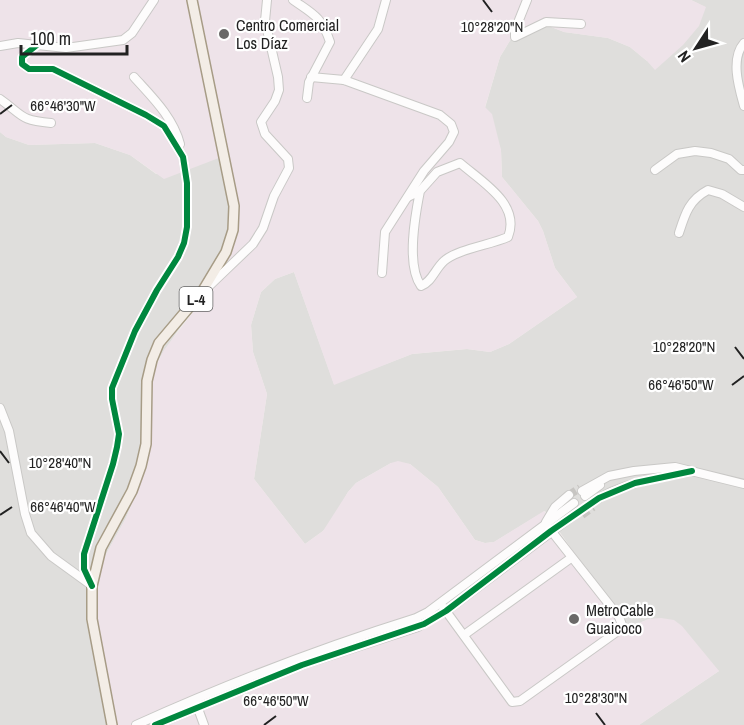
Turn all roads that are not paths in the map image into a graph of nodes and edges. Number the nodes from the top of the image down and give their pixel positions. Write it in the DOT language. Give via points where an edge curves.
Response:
graph roads {
  1 [pos="154,0"];
  2 [pos="192,0"];
  3 [pos="267,0"];
  4 [pos="294,0"];
  5 [pos="386,0"];
  6 [pos="527,0"];
  7 [pos="581,24"];
  8 [pos="744,43"];
  9 [pos="37,45"];
  10 [pos="0,46"];
  11 [pos="134,77"];
  12 [pos="311,77"];
  13 [pos="344,80"];
  14 [pos="307,98"];
  15 [pos="0,99"];
  16 [pos="744,106"];
  17 [pos="51,123"];
  18 [pos="183,157"];
  19 [pos="655,170"];
  20 [pos="744,170"];
  21 [pos="420,191"];
  22 [pos="408,197"];
  23 [pos="744,207"];
  24 [pos="679,233"];
  25 [pos="382,273"];
  26 [pos="202,292"];
  27 [pos="0,408"];
  28 [pos="692,471"];
  29 [pos="744,484"];
  30 [pos="582,492"];
  31 [pos="571,499"];
  32 [pos="592,505"];
  33 [pos="581,513"];
  34 [pos="550,524"];
  35 [pos="571,558"];
  36 [pos="92,586"];
  37 [pos="443,608"];
  38 [pos="464,635"];
  39 [pos="195,698"];
  40 [pos="198,707"];
  41 [pos="112,725"];
  42 [pos="136,725"];
  43 [pos="155,725"];
  44 [pos="204,725"];
  1 -- 9 [label="street" via="123,40 66,48"];
  2 -- 26 [label="main road, L-4" via="234,206 233,230 226,252"];
  3 -- 26 [label="street" via="265,21 279,90 261,122 265,134 288,159 289,168 253,244"];
  4 -- 12 [label="street" via="321,21 330,42"];
  5 -- 13 [label="street" via="378,28"];
  6 -- 7 [label="street" via="514,36 546,22"];
  8 -- 16 [label="street" via="736,75"];
  9 -- 10 [label="street"];
  9 -- 18 [label="street" via="25,53 22,64 29,69 53,69 146,115 164,126"];
  11 -- 18 [label="street" via="167,116 177,133"];
  12 -- 13 [label="street"];
  12 -- 14 [label="street"];
  13 -- 22 [label="street" via="440,115 451,124 454,132 449,142"];
  15 -- 17 [label="street" via="29,121"];
  18 -- 36 [label="street" via="187,183 184,243 135,331 112,388 119,435 84,554 84,569"];
  19 -- 20 [label="street" via="677,154 695,152 729,159"];
  21 -- 21 [label="street" via="437,172 460,164 498,195 513,226 508,237 444,261 427,284 421,286 416,279 413,256"];
  21 -- 22 [label="street"];
  22 -- 25 [label="street" via="385,232"];
  23 -- 24 [label="street" via="708,190 687,208"];
  26 -- 36 [label="main road, L-4" via="159,343 152,360 141,466 101,548"];
  27 -- 36 [label="street" via="9,431 31,532 51,556"];
  28 -- 29 [label="street"];
  28 -- 30 [label="street" via="675,466 634,471 607,477"];
  28 -- 32 [label="street" via="609,492"];
  31 -- 34 [label="street" via="555,507"];
  33 -- 34 [label="street" via="560,525"];
  34 -- 35 [label="street"];
  34 -- 37 [label="street"];
  35 -- 38 [label="street"];
  35 -- 38 [label="street" via="622,625 550,680 520,701 512,702"];
  36 -- 41 [label="main road, L-4" via="92,619"];
  37 -- 38 [label="street"];
  37 -- 39 [label="street" via="338,642"];
  37 -- 40 [label="street" via="418,627 302,664"];
  39 -- 40 [label="street"];
  39 -- 42 [label="street"];
  40 -- 43 [label="street"];
  40 -- 44 [label="street"];
}
